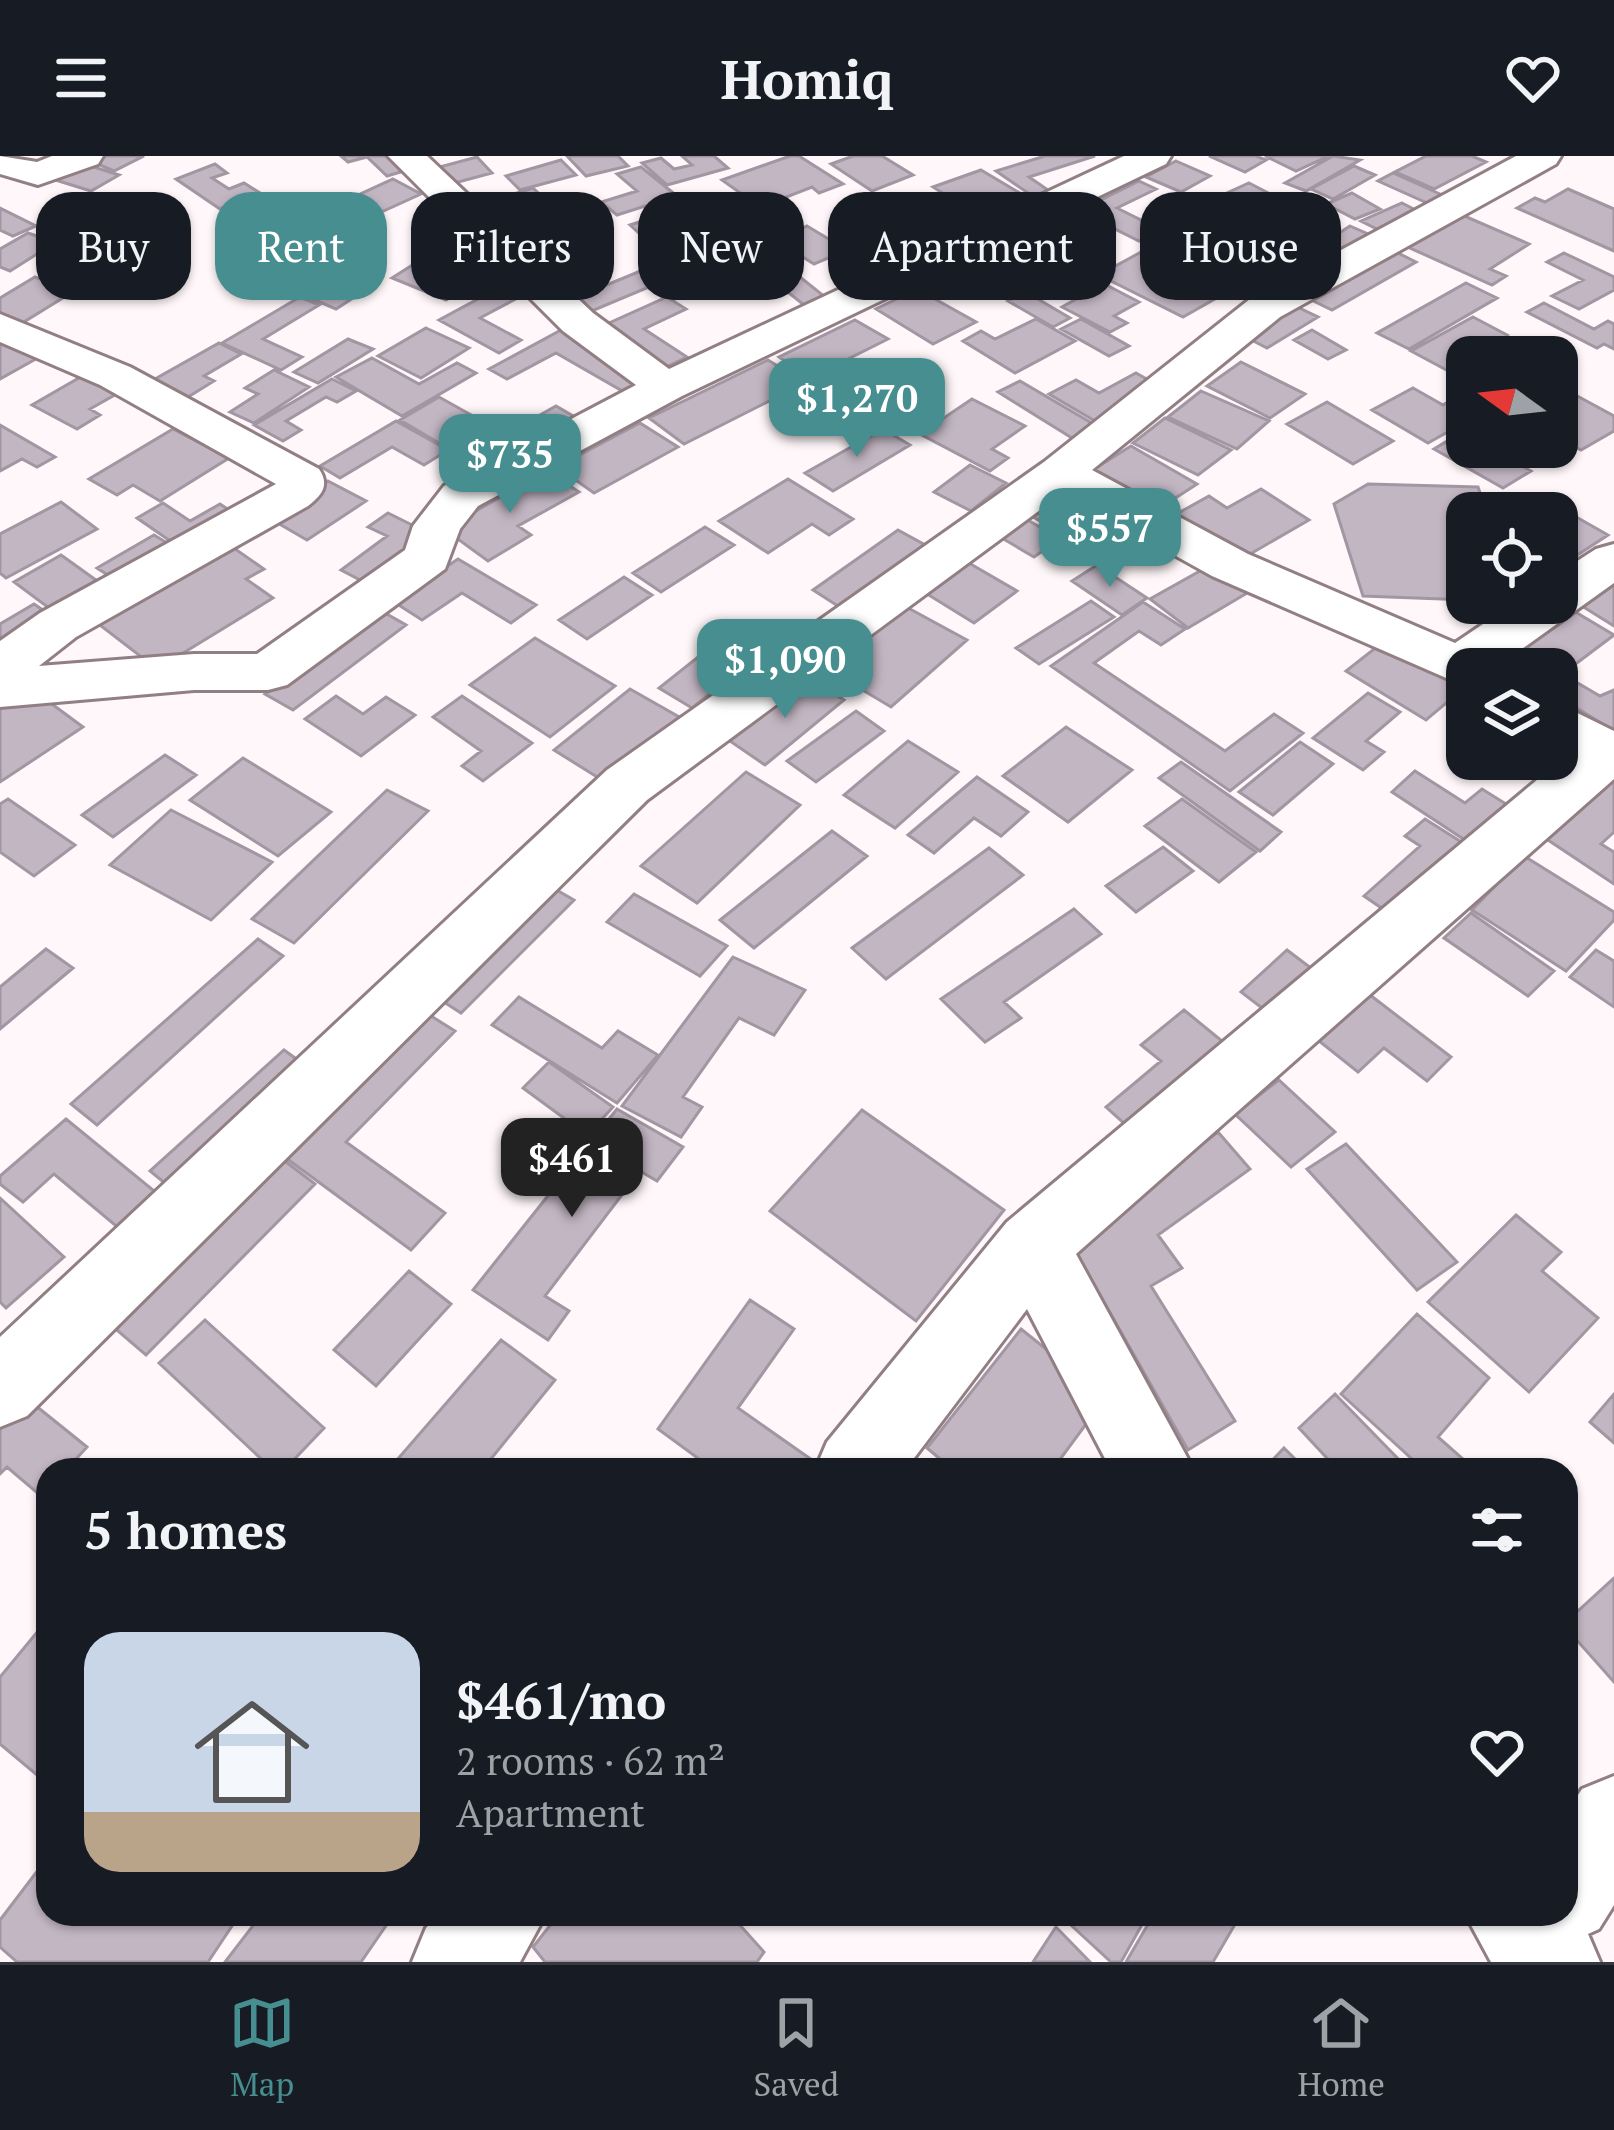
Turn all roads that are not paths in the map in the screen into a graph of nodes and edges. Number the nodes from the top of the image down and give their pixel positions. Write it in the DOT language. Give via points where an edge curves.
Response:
graph roads {
  1 [pos="85,156"];
  2 [pos="406,156"];
  3 [pos="1153,156"];
  4 [pos="1543,156"];
  5 [pos="4,161"];
  6 [pos="0,327"];
  7 [pos="666,387"];
  8 [pos="1061,472"];
  9 [pos="1614,560"];
  10 [pos="1578,585"];
  11 [pos="1522,624"];
  12 [pos="1489,648"];
  13 [pos="1446,660"];
  14 [pos="0,668"];
  15 [pos="0,688"];
  16 [pos="1593,744"];
  17 [pos="1032,1246"];
  18 [pos="0,1389"];
  19 [pos="864,1458"];
  20 [pos="1147,1458"];
  21 [pos="1614,1821"];
  22 [pos="1578,1877"];
  23 [pos="489,1926"];
  24 [pos="1523,1926"];
  25 [pos="1563,1926"];
  26 [pos="460,1962"];
  27 [pos="1552,1962"];
  28 [pos="1562,1962"];
  1 -- 5 [label="street" via="38,174"];
  2 -- 7 [label="street" via="578,322"];
  3 -- 7 [label="street"];
  4 -- 8 [label="street" via="1265,308"];
  6 -- 14 [label="street" via="116,376 302,479 291,496 58,625"];
  7 -- 15 [label="street" via="460,496 436,526 428,558 268,672"];
  8 -- 13 [label="street" via="1230,565"];
  8 -- 18 [label="street" via="627,785"];
  9 -- 10 [label="street"];
  11 -- 12 [label="street"];
  16 -- 17 [label="street"];
  17 -- 19 [label="street"];
  17 -- 20 [label="street"];
  21 -- 22 [label="street"];
  23 -- 26 [label="street"];
  24 -- 27 [label="street"];
  25 -- 28 [label="street"];
}
